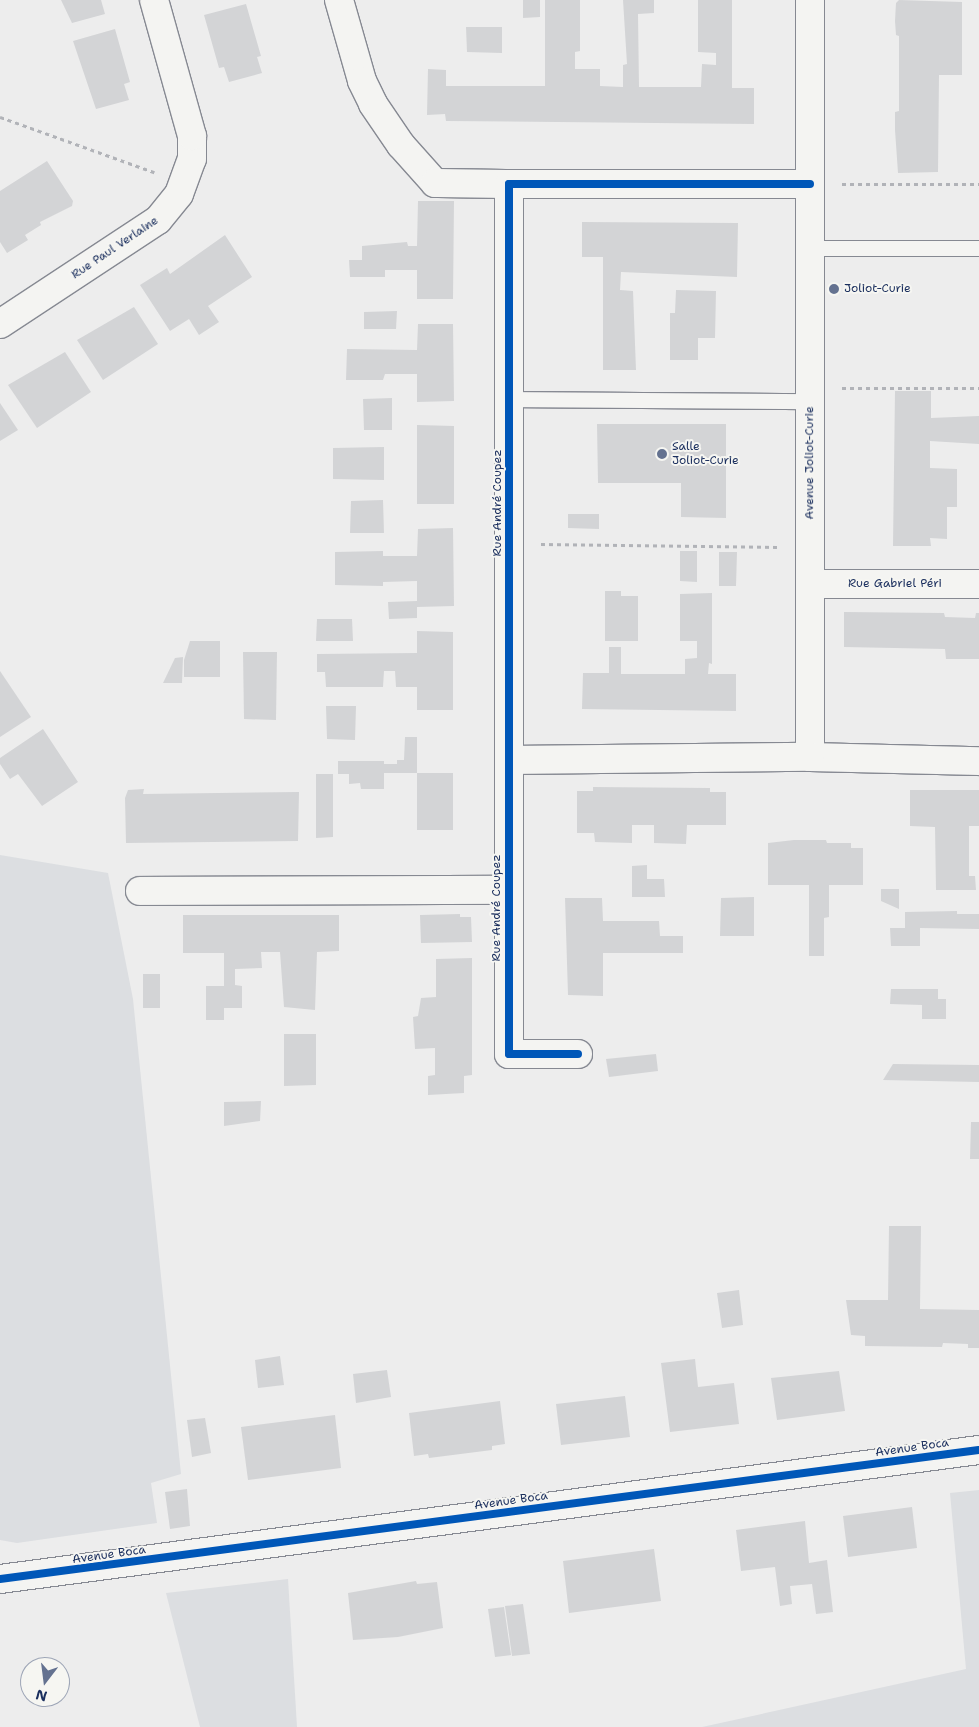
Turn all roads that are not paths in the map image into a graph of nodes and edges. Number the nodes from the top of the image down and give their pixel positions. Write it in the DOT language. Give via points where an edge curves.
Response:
graph roads {
  1 [pos="154,0"];
  2 [pos="339,0"];
  3 [pos="810,0"];
  4 [pos="510,184"];
  5 [pos="810,184"];
  6 [pos="810,248"];
  7 [pos="979,248"];
  8 [pos="0,324"];
  9 [pos="810,394"];
  10 [pos="509,399"];
  11 [pos="810,584"];
  12 [pos="979,584"];
  13 [pos="810,757"];
  14 [pos="509,760"];
  15 [pos="979,761"];
  16 [pos="509,890"];
  17 [pos="140,891"];
  18 [pos="578,1054"];
  19 [pos="979,1450"];
  20 [pos="0,1579"];
  1 -- 8 [label="street, Rue Paul Verlaine" via="192,136 192,158 185,183 174,203 158,220"];
  2 -- 4 [label="street" via="362,81 373,104 401,145 435,183"];
  3 -- 5 [label="street, Avenue Joliot-Curie"];
  4 -- 5 [label="street"];
  4 -- 10 [label="street, Rue André Coupez"];
  5 -- 6 [label="street, Avenue Joliot-Curie"];
  6 -- 7 [label="lane"];
  6 -- 9 [label="street, Avenue Joliot-Curie"];
  9 -- 10 [label="lane"];
  9 -- 11 [label="street, Avenue Joliot-Curie"];
  10 -- 14 [label="street, Rue André Coupez"];
  11 -- 12 [label="street, Rue Gabriel Péri"];
  11 -- 13 [label="street, Avenue Joliot-Curie"];
  13 -- 14 [label="street"];
  13 -- 15 [label="street"];
  14 -- 16 [label="street, Rue André Coupez"];
  16 -- 17 [label="street, Rue André Coupez"];
  16 -- 18 [label="street, Rue André Coupez" via="509,1054"];
  19 -- 20 [label="street, Avenue Boca"];
}
